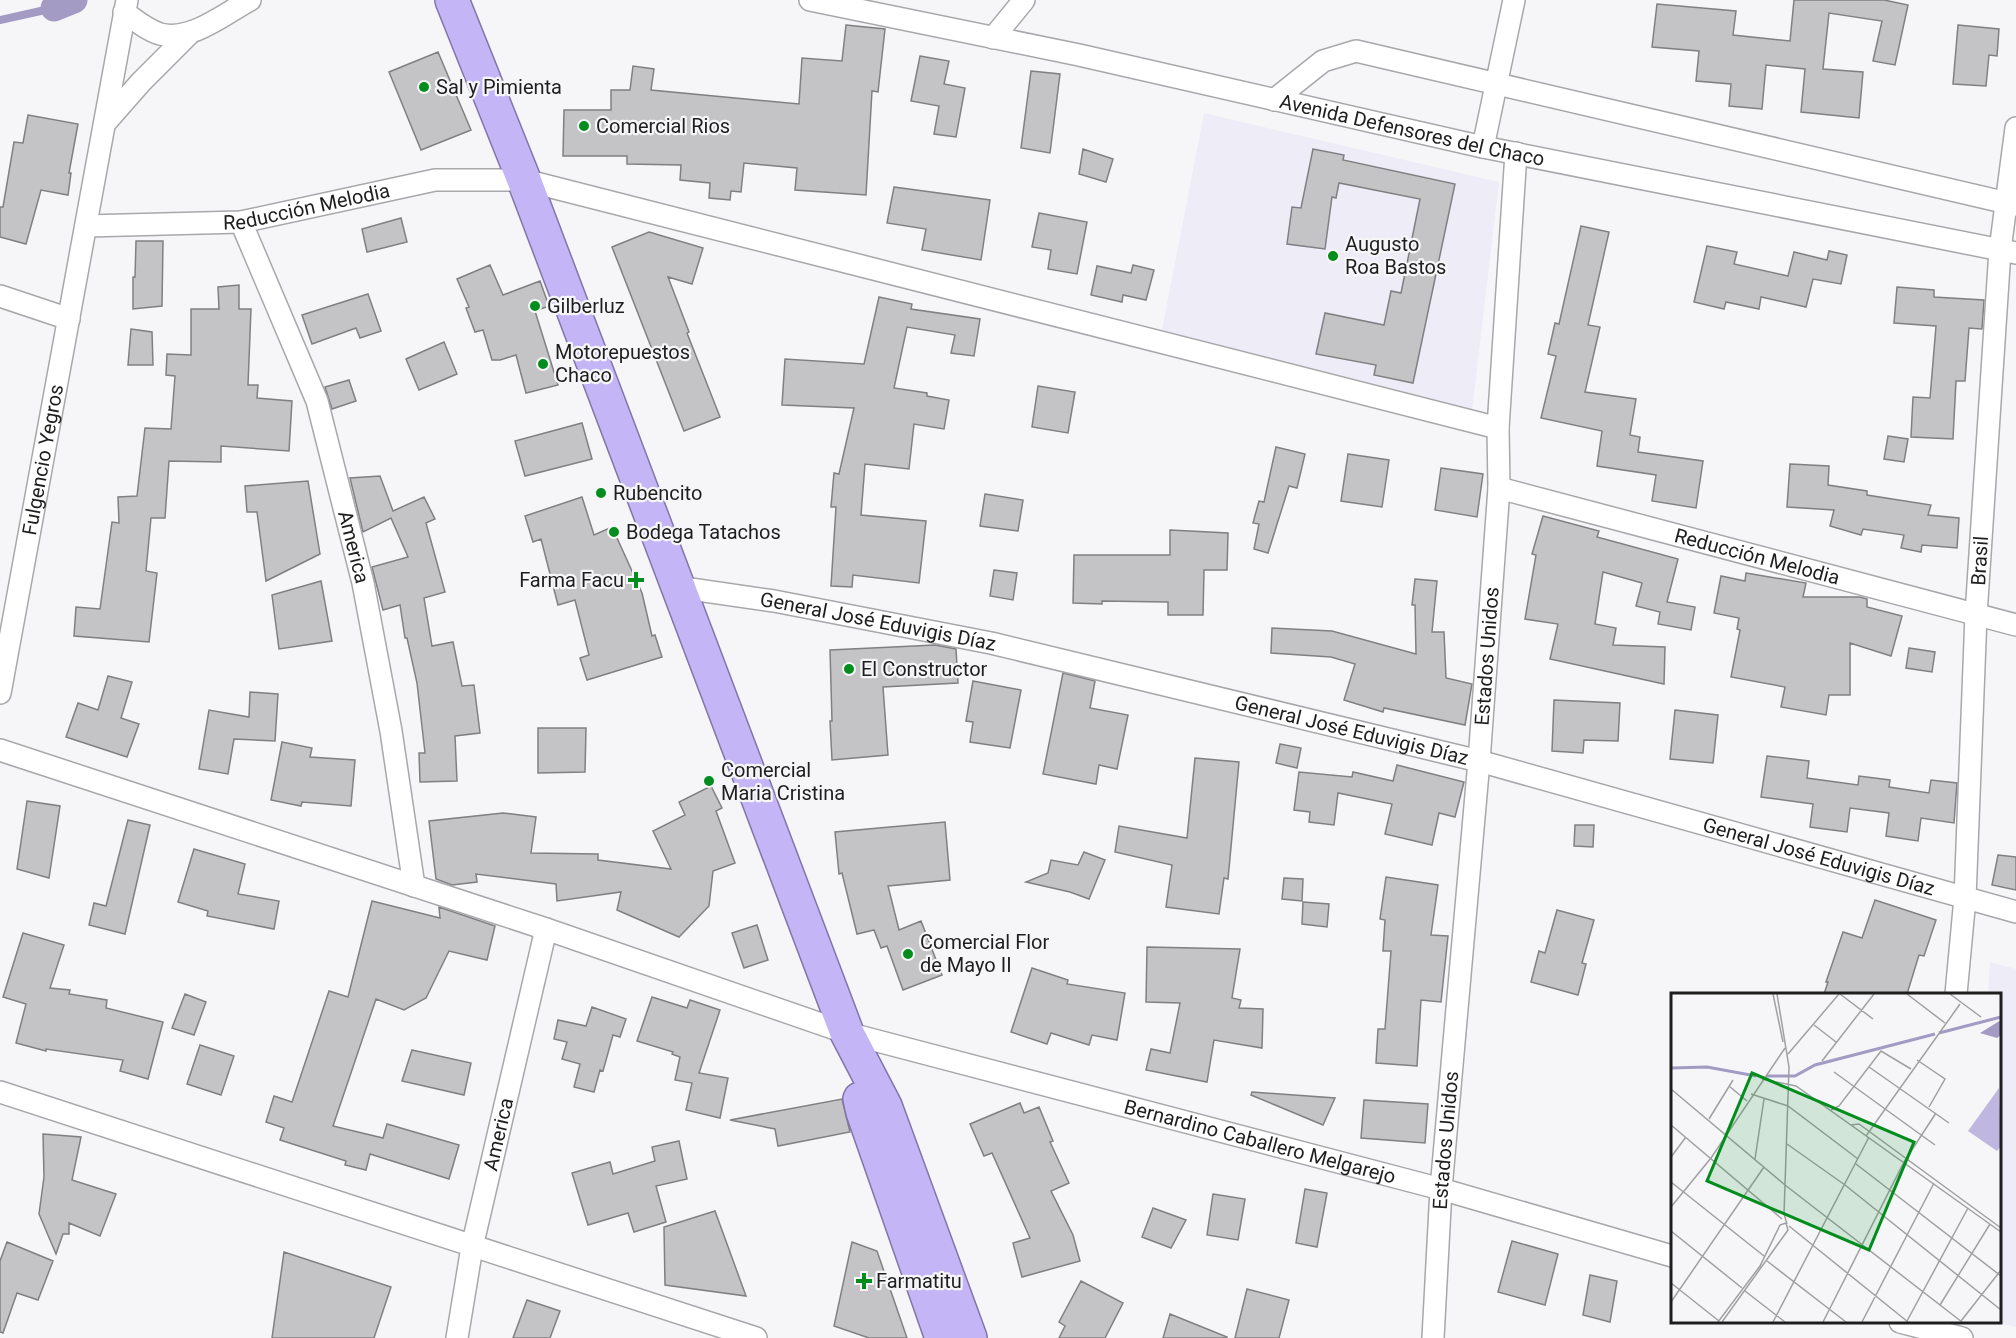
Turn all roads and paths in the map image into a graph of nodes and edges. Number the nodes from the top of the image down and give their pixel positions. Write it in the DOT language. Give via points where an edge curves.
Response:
graph roads {
  1 [pos="250,0"];
  2 [pos="452,0"];
  3 [pos="810,0"];
  4 [pos="1024,0"];
  5 [pos="1514,0"];
  6 [pos="126,6"];
  7 [pos="189,34"];
  8 [pos="993,38"];
  9 [pos="1496,84"];
  10 [pos="1274,100"];
  11 [pos="104,125"];
  12 [pos="2016,128"];
  13 [pos="1483,147"];
  14 [pos="1516,153"];
  15 [pos="525,180"];
  16 [pos="2011,204"];
  17 [pos="241,222"];
  18 [pos="86,226"];
  19 [pos="2008,251"];
  20 [pos="0,296"];
  21 [pos="69,319"];
  22 [pos="1498,428"];
  23 [pos="1498,488"];
  24 [pos="677,587"];
  25 [pos="1976,615"];
  26 [pos="2016,625"];
  27 [pos="0,693"];
  28 [pos="0,750"];
  29 [pos="1479,761"];
  30 [pos="414,886"];
  31 [pos="1965,898"];
  32 [pos="2016,912"];
  33 [pos="546,929"];
  34 [pos="1956,993"];
  35 [pos="847,1033"];
  36 [pos="0,1092"];
  37 [pos="1441,1189"];
  38 [pos="472,1247"];
  39 [pos="1671,1256"];
  40 [pos="1904,1323"];
  41 [pos="1925,1329"];
  42 [pos="457,1338"];
  43 [pos="756,1338"];
  44 [pos="942,1338"];
  45 [pos="970,1338"];
  46 [pos="1433,1338"];
  47 [pos="1962,1338"];
  1 -- 7 [label="street"];
  2 -- 15 [label="highway"];
  3 -- 8 [label="street, Avenida Defensores del Chaco"];
  4 -- 8 [label="street"];
  5 -- 9 [label="street"];
  6 -- 7 [label="street" via="145,26 161,34"];
  6 -- 11 [label="street, Fulgencio Yegros"];
  7 -- 11 [label="street"];
  8 -- 10 [label="street, Avenida Defensores del Chaco"];
  9 -- 10 [label="street" via="1356,51 1323,61"];
  9 -- 13 [label="street"];
  9 -- 16 [label="street"];
  10 -- 13 [label="street, Avenida Defensores del Chaco"];
  11 -- 18 [label="street, Fulgencio Yegros"];
  12 -- 16 [label="street, Brasil"];
  13 -- 14 [label="street, Avenida Defensores del Chaco"];
  14 -- 19 [label="street, Avenida Defensores del Chaco"];
  14 -- 22 [label="street, Estados Unidos"];
  15 -- 17 [label="street, Reducción Melodia" via="435,180"];
  15 -- 22 [label="street, Reducción Melodia"];
  15 -- 24 [label="highway"];
  16 -- 19 [label="street, Brasil"];
  17 -- 18 [label="street, Reducción Melodia"];
  17 -- 30 [label="street, America" via="317,401 363,583 391,731"];
  18 -- 21 [label="street, Fulgencio Yegros"];
  19 -- 25 [label="street, Brasil"];
  20 -- 21 [label="street"];
  21 -- 27 [label="street, Fulgencio Yegros"];
  22 -- 23 [label="street, Estados Unidos"];
  23 -- 25 [label="street, Reducción Melodia"];
  23 -- 29 [label="street, Estados Unidos"];
  24 -- 29 [label="street, General José Eduvigis Díaz" via="852,615 991,643"];
  24 -- 35 [label="highway"];
  25 -- 26 [label="street, Reducción Melodia"];
  25 -- 31 [label="street, Brasil"];
  28 -- 30 [label="street, Bernardino Caballero Melgarejo"];
  29 -- 31 [label="street, General José Eduvigis Díaz"];
  29 -- 37 [label="street, Estados Unidos"];
  30 -- 33 [label="street, Bernardino Caballero Melgarejo"];
  31 -- 32 [label="street, General José Eduvigis Díaz"];
  31 -- 34 [label="street, Brasil"];
  33 -- 35 [label="street, Bernardino Caballero Melgarejo"];
  33 -- 38 [label="street, America"];
  35 -- 37 [label="street, Bernardino Caballero Melgarejo"];
  35 -- 44 [label="highway" via="863,1112"];
  35 -- 45 [label="highway" via="885,1106"];
  36 -- 38 [label="street"];
  37 -- 39 [label="street, Bernardino Caballero Melgarejo"];
  37 -- 46 [label="street, Estados Unidos"];
  38 -- 42 [label="street, America"];
  38 -- 43 [label="street"];
  40 -- 41 [label="street"];
  41 -- 47 [label="street"];
}
